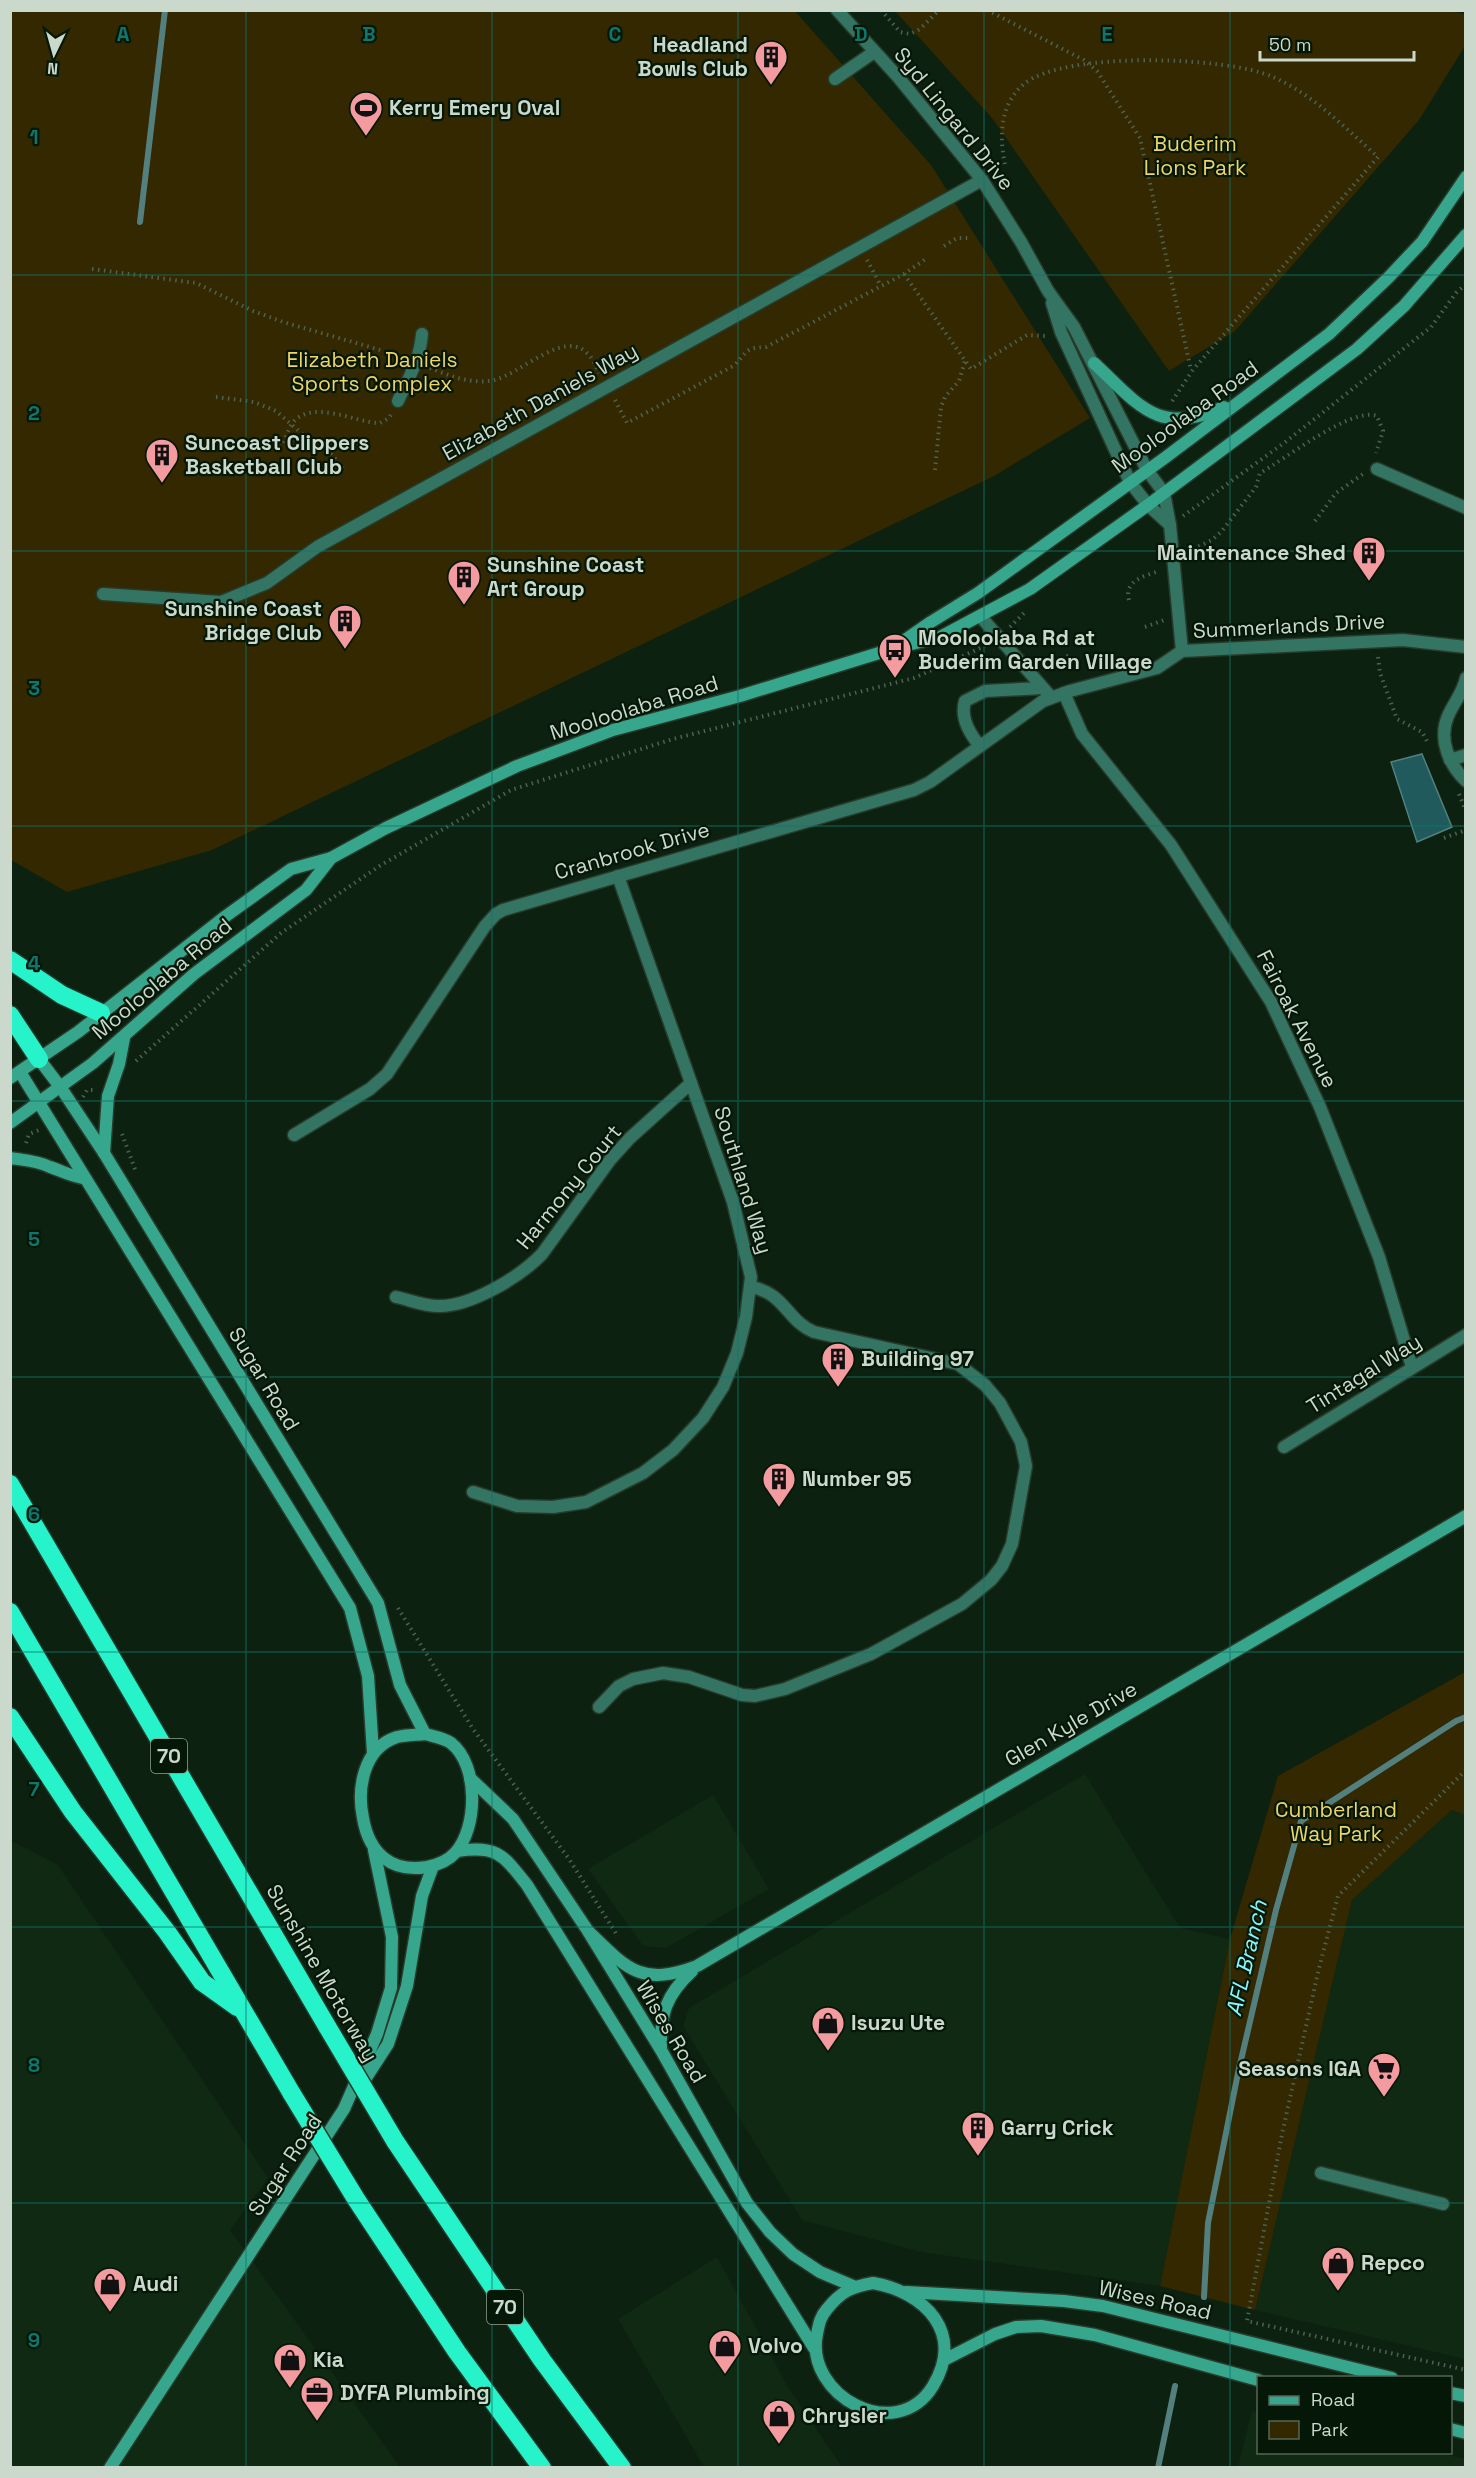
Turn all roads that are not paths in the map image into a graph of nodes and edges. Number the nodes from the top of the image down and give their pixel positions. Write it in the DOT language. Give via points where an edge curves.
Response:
graph roads {
  1 [pos="837,10"];
  2 [pos="874,52"];
  3 [pos="835,79"];
  4 [pos="982,180"];
  5 [pos="1465,180"];
  6 [pos="1466,235"];
  7 [pos="1048,291"];
  8 [pos="423,334"];
  9 [pos="1094,363"];
  10 [pos="1254,390"];
  11 [pos="396,405"];
  12 [pos="1373,466"];
  13 [pos="1148,470"];
  14 [pos="1130,482"];
  15 [pos="1164,493"];
  16 [pos="1148,505"];
  17 [pos="1466,508"];
  18 [pos="1170,525"];
  19 [pos="103,594"];
  20 [pos="981,617"];
  21 [pos="1466,646"];
  22 [pos="892,649"];
  23 [pos="1182,651"];
  24 [pos="1466,678"];
  25 [pos="1043,688"];
  26 [pos="1064,693"];
  27 [pos="980,746"];
  28 [pos="1466,755"];
  29 [pos="1450,760"];
  30 [pos="1460,784"];
  31 [pos="331,858"];
  32 [pos="618,876"];
  33 [pos="10,960"];
  34 [pos="101,1013"];
  35 [pos="10,1015"];
  36 [pos="124,1038"];
  37 [pos="39,1059"];
  38 [pos="15,1075"];
  39 [pos="691,1083"];
  40 [pos="61,1088"];
  41 [pos="39,1104"];
  42 [pos="10,1123"];
  43 [pos="294,1136"];
  44 [pos="104,1153"];
  45 [pos="10,1158"];
  46 [pos="83,1178"];
  47 [pos="751,1287"];
  48 [pos="396,1297"];
  49 [pos="1466,1335"];
  50 [pos="1412,1367"];
  51 [pos="1284,1447"];
  52 [pos="10,1484"];
  53 [pos="473,1492"];
  54 [pos="1466,1516"];
  55 [pos="10,1612"];
  56 [pos="599,1707"];
  57 [pos="10,1717"];
  58 [pos="425,1734"];
  59 [pos="373,1753"];
  60 [pos="470,1778"];
  61 [pos="374,1850"];
  62 [pos="458,1851"];
  63 [pos="433,1866"];
  64 [pos="588,1931"];
  65 [pos="697,1966"];
  66 [pos="243,2012"];
  67 [pos="661,2049"];
  68 [pos="344,2109"];
  69 [pos="1321,2173"];
  70 [pos="1443,2204"];
  71 [pos="853,2286"];
  72 [pos="906,2292"];
  73 [pos="814,2348"];
  74 [pos="944,2360"];
  75 [pos="1384,2376"];
  76 [pos="1257,2380"];
  77 [pos="110,2468"];
  78 [pos="542,2468"];
  79 [pos="622,2468"];
  1 -- 2 [label="street, Syd Lingard Drive"];
  2 -- 3 [label="street"];
  2 -- 4 [label="street, Syd Lingard Drive"];
  4 -- 7 [label="street, Syd Lingard Drive"];
  4 -- 19 [label="street, Elizabeth Daniels Way" via="317,547 267,583 221,602"];
  5 -- 10 [label="main road, Mooloolaba Road" via="1422,242 1388,278 1329,334"];
  6 -- 15 [label="main road, Mooloolaba Road" via="1404,306 1357,349"];
  7 -- 9 [label="street, Syd Lingard Drive"];
  7 -- 14 [label="street, Syd Lingard Drive" via="1061,332"];
  8 -- 11 [label="street" via="417,364"];
  9 -- 10 [label="main road" via="1142,407 1164,418 1185,420 1204,416"];
  9 -- 13 [label="street, Syd Lingard Drive"];
  10 -- 13 [label="main road, Mooloolaba Road"];
  12 -- 17 [label="street"];
  13 -- 14 [label="main road, Mooloolaba Road"];
  13 -- 15 [label="street, Syd Lingard Drive"];
  14 -- 16 [label="street, Syd Lingard Drive"];
  14 -- 22 [label="main road, Mooloolaba Road" via="978,594"];
  15 -- 16 [label="main road, Mooloolaba Road"];
  15 -- 18 [label="street"];
  16 -- 18 [label="street, Syd Lingard Drive"];
  16 -- 20 [label="main road, Mooloolaba Road" via="1030,589"];
  18 -- 23 [label="street"];
  20 -- 22 [label="main road, Mooloolaba Road" via="940,637"];
  20 -- 25 [label="street"];
  21 -- 23 [label="street, Summerlands Drive" via="1403,640"];
  22 -- 31 [label="main road, Mooloolaba Road" via="613,730 517,766"];
  23 -- 26 [label="street, Summerlands Drive" via="1157,668"];
  24 -- 29 [label="street" via="1444,728"];
  25 -- 26 [label="street, Summerlands Drive"];
  25 -- 27 [label="street, Cranbrook Drive"];
  25 -- 27 [label="street" via="985,692 965,701 962,711 966,725"];
  26 -- 50 [label="street, Fairoak Avenue" via="1082,734 1171,845 1271,1002 1320,1107 1379,1257"];
  27 -- 32 [label="street, Cranbrook Drive" via="914,790"];
  28 -- 29 [label="street"];
  29 -- 30 [label="street"];
  31 -- 34 [label="main road, Mooloolaba Road" via="291,869"];
  31 -- 36 [label="main road, Mooloolaba Road" via="306,890 194,974"];
  32 -- 39 [label="street, Southland Way"];
  32 -- 43 [label="street, Cranbrook Drive" via="496,914 387,1074 370,1089"];
  33 -- 34 [label="highway" via="62,995"];
  34 -- 37 [label="main road, Mooloolaba Road"];
  35 -- 37 [label="highway"];
  36 -- 40 [label="main road, Mooloolaba Road"];
  36 -- 44 [label="main road" via="108,1096"];
  37 -- 38 [label="main road, Mooloolaba Road"];
  37 -- 40 [label="main road, Sugar Road"];
  38 -- 41 [label="main road"];
  39 -- 47 [label="street, Southland Way" via="733,1202"];
  39 -- 48 [label="street, Harmony Court" via="610,1160 529,1267 451,1305 426,1305"];
  40 -- 41 [label="main road, Mooloolaba Road"];
  40 -- 44 [label="main road, Sugar Road"];
  41 -- 42 [label="main road, Mooloolaba Road"];
  41 -- 46 [label="main road"];
  44 -- 58 [label="main road, Sugar Road" via="378,1603 400,1684"];
  45 -- 46 [label="main road"];
  46 -- 59 [label="main road" via="350,1608 368,1676"];
  47 -- 53 [label="street, Southland Way" via="737,1353 723,1387 703,1418 644,1473 586,1502 553,1508 517,1506"];
  47 -- 56 [label="street" via="772,1293 814,1332 946,1360 968,1370 985,1385 1010,1419 1025,1456 1026,1478 1012,1544 991,1580 962,1604 871,1654 785,1689 742,1695 689,1677 663,1673 619,1686"];
  49 -- 50 [label="street, Tintagal Way"];
  50 -- 51 [label="street, Tintagal Way"];
  52 -- 79 [label="highway, Sunshine Motorway / 70, bridge" via="394,2141 536,2351"];
  54 -- 65 [label="main road, Glen Kyle Drive"];
  55 -- 66 [label="highway"];
  57 -- 66 [label="highway" via="72,1812 202,1982"];
  58 -- 59 [label="main road" via="396,1738"];
  58 -- 60 [label="main road" via="450,1743 466,1763"];
  59 -- 61 [label="main road" via="363,1776 360,1805"];
  60 -- 62 [label="main road" via="468,1830"];
  60 -- 64 [label="main road, Wises Road" via="513,1819"];
  61 -- 63 [label="main road" via="389,1863 411,1869"];
  61 -- 68 [label="main road, Sugar Road" via="392,1937 391,1988 377,2034"];
  62 -- 63 [label="main road"];
  62 -- 73 [label="main road" via="480,1848 503,1856 527,1885"];
  63 -- 68 [label="main road" via="422,1896 407,1986 388,2044"];
  64 -- 65 [label="main road" via="622,1964 642,1974 678,1973"];
  64 -- 67 [label="main road, Wises Road"];
  65 -- 67 [label="main road" via="670,1995 663,2013"];
  66 -- 78 [label="highway, bridge" via="356,2199 457,2352"];
  67 -- 71 [label="main road, Wises Road" via="747,2203 770,2232 820,2272"];
  68 -- 77 [label="main road, Sugar Road"];
  69 -- 70 [label="street"];
  71 -- 72 [label="main road" via="873,2283"];
  71 -- 73 [label="main road" via="821,2316"];
  72 -- 74 [label="main road" via="922,2302 934,2317 942,2334"];
  72 -- 75 [label="main road, Wises Road" via="1103,2306"];
  73 -- 74 [label="main road" via="821,2371 834,2390 868,2411 889,2414 910,2408 928,2394"];
  74 -- 76 [label="main road" via="995,2334 1016,2327 1041,2326 1095,2336"];
}
